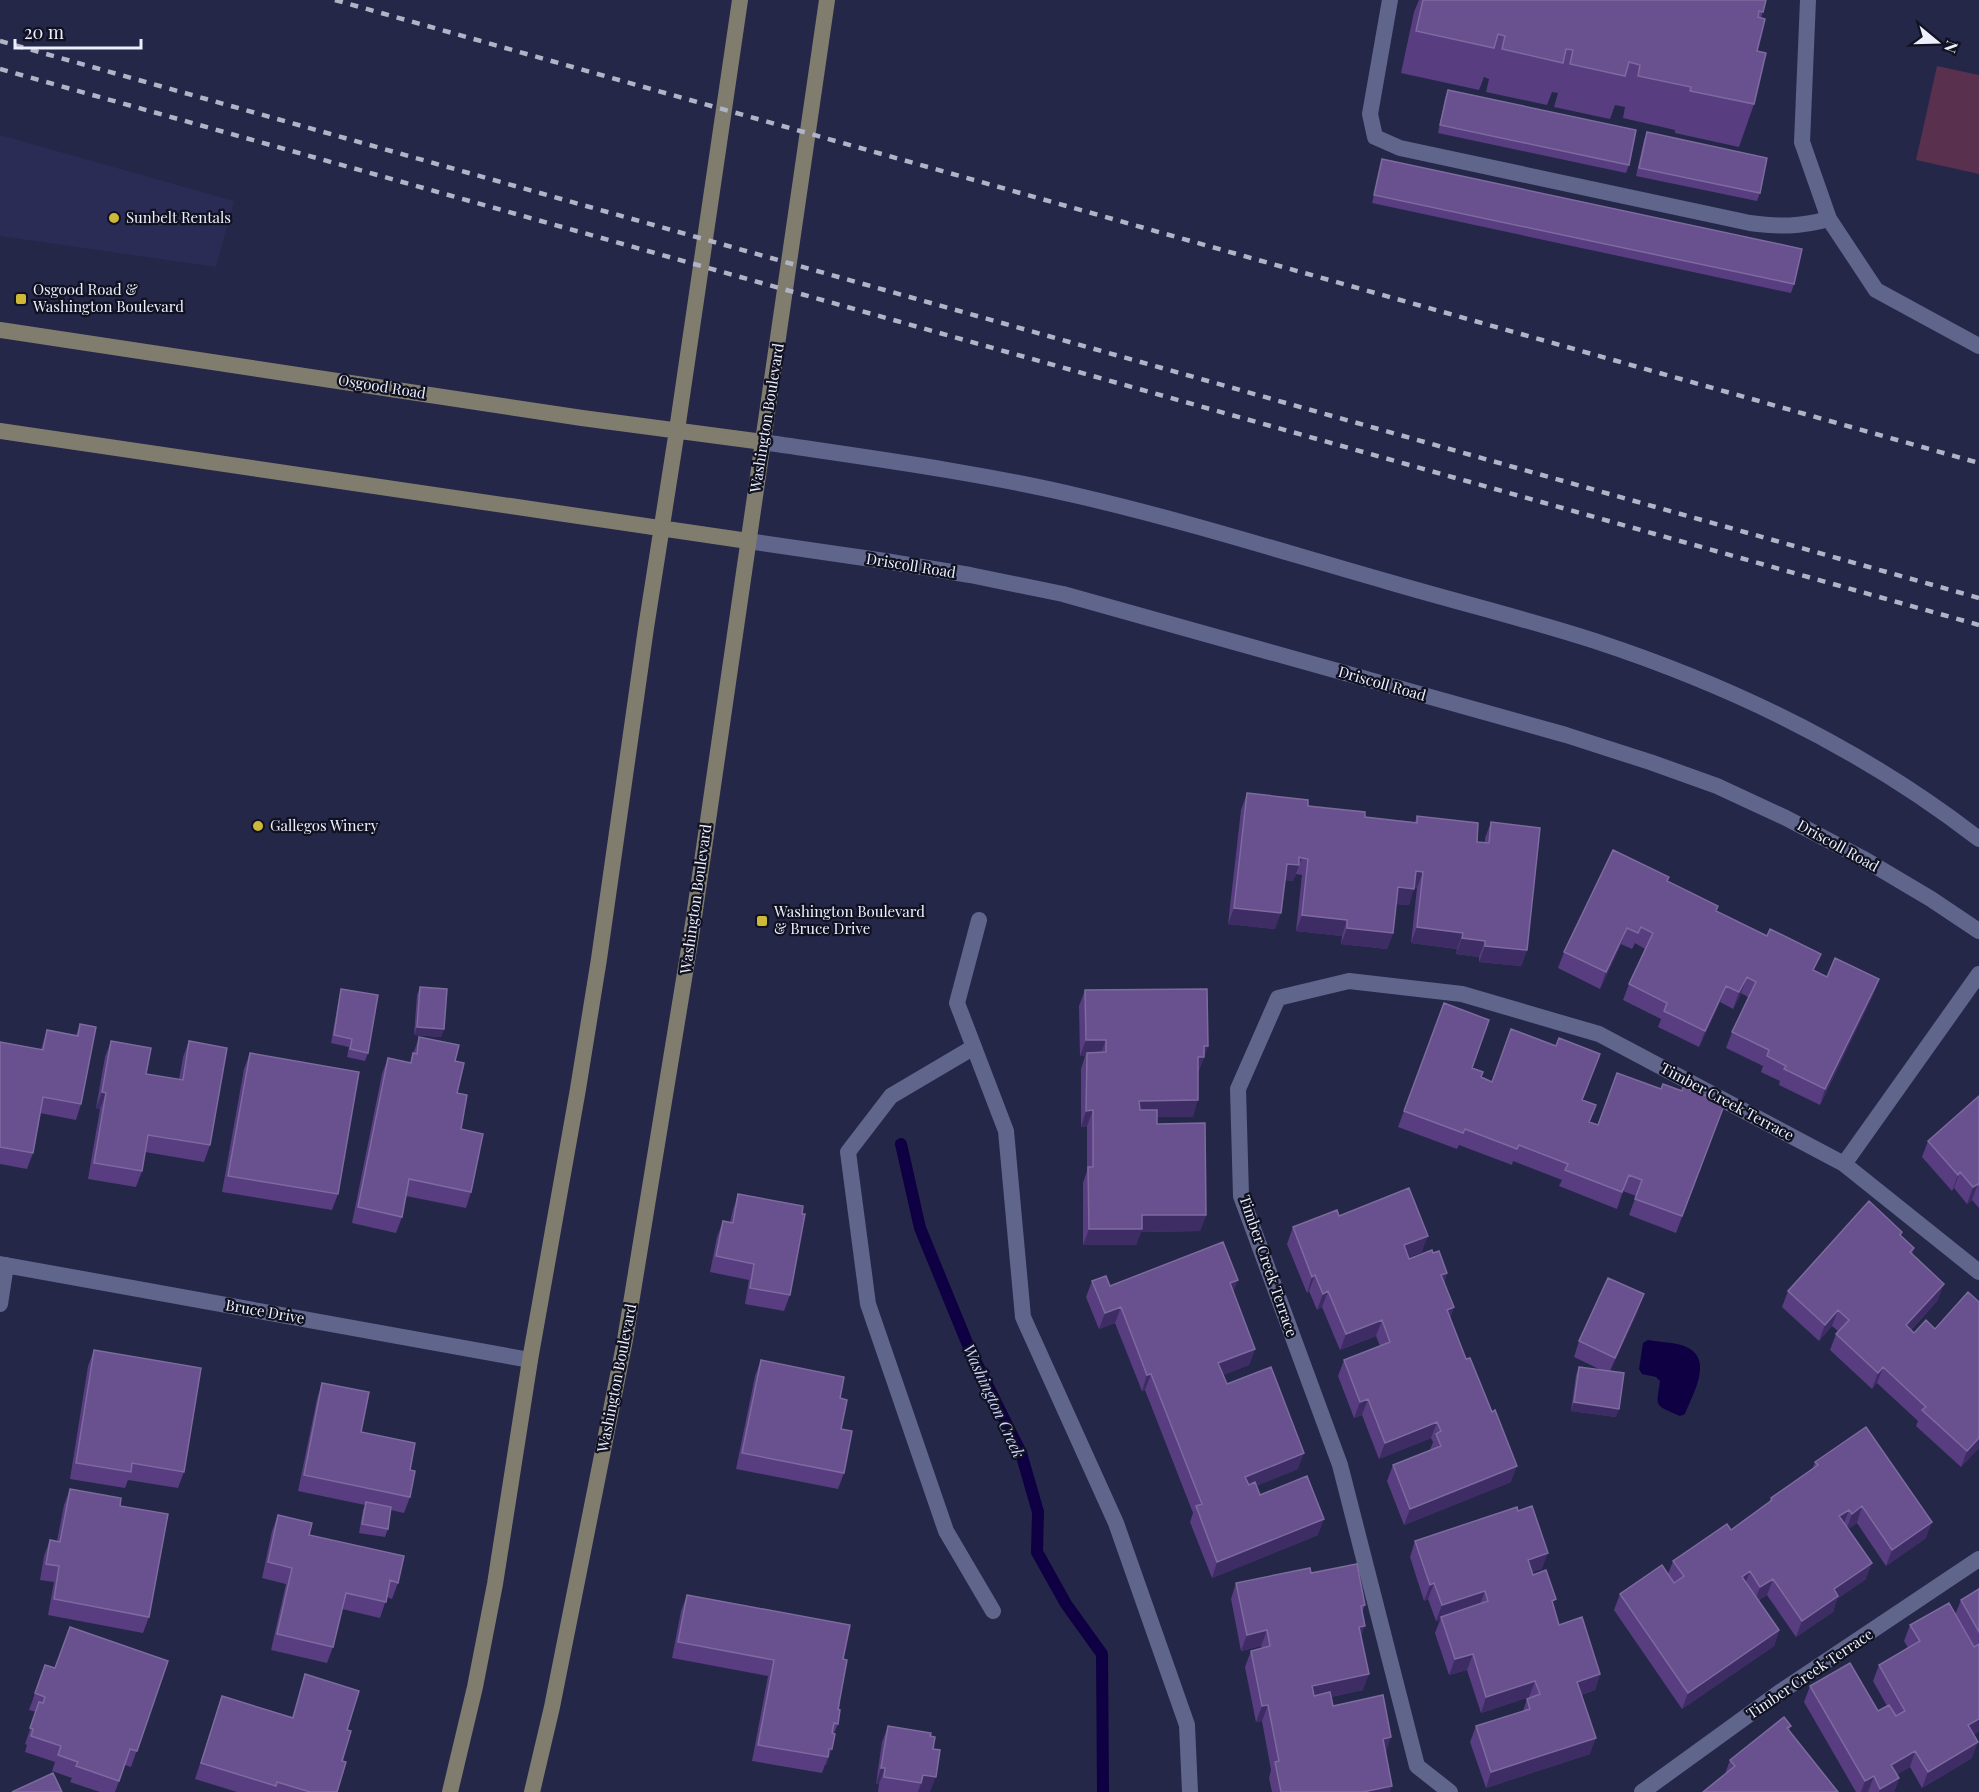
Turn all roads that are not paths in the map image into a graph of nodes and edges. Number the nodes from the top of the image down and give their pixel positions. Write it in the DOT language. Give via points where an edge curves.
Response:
graph roads {
  1 [pos="740,0"];
  2 [pos="827,0"];
  3 [pos="1390,0"];
  4 [pos="1808,0"];
  5 [pos="1829,219"];
  6 [pos="0,330"];
  7 [pos="1979,346"];
  8 [pos="678,430"];
  9 [pos="0,431"];
  10 [pos="763,442"];
  11 [pos="663,529"];
  12 [pos="748,541"];
  13 [pos="1979,839"];
  14 [pos="979,920"];
  15 [pos="1979,931"];
  16 [pos="1979,974"];
  17 [pos="974,1047"];
  18 [pos="1844,1164"];
  19 [pos="3,1264"];
  20 [pos="1979,1272"];
  21 [pos="0,1304"];
  22 [pos="530,1360"];
  23 [pos="1979,1559"];
  24 [pos="993,1611"];
  25 [pos="450,1792"];
  26 [pos="532,1792"];
  27 [pos="1190,1792"];
  28 [pos="1450,1792"];
  29 [pos="1642,1792"];
  1 -- 8 [label="main road"];
  2 -- 10 [label="main road, Washington Boulevard"];
  3 -- 5 [label="street" via="1370,114 1375,137 1400,148 1750,223 1805,226"];
  4 -- 5 [label="street" via="1802,142"];
  5 -- 7 [label="street" via="1876,290"];
  6 -- 8 [label="main road, Osgood Road"];
  8 -- 10 [label="main road, Osgood Road"];
  8 -- 11 [label="main road"];
  9 -- 11 [label="main road"];
  10 -- 12 [label="main road, Washington Boulevard"];
  10 -- 13 [label="street" via="980,476 1083,497 1594,641 1684,673 1833,742"];
  11 -- 12 [label="main road"];
  11 -- 22 [label="main road" via="596,983"];
  12 -- 15 [label="street, Driscoll Road" via="970,575 1063,594 1566,735 1717,786 1786,818 1862,858"];
  12 -- 26 [label="main road, Washington Boulevard" via="693,924 625,1340"];
  14 -- 17 [label="street" via="957,1003"];
  16 -- 18 [label="street"];
  17 -- 24 [label="street" via="891,1096 848,1152 868,1304 946,1531"];
  17 -- 27 [label="street" via="1006,1131 1023,1317 1128,1557 1186,1725"];
  18 -- 20 [label="street, Timber Creek Terrace"];
  18 -- 28 [label="street, Timber Creek Terrace" via="1599,1034 1576,1027 1462,994 1348,981 1278,998 1238,1089 1241,1196 1340,1465 1417,1766"];
  19 -- 21 [label="street"];
  19 -- 22 [label="street, Bruce Drive"];
  22 -- 25 [label="main road" via="495,1584"];
  23 -- 29 [label="street, Timber Creek Terrace" via="1780,1692"];
}
